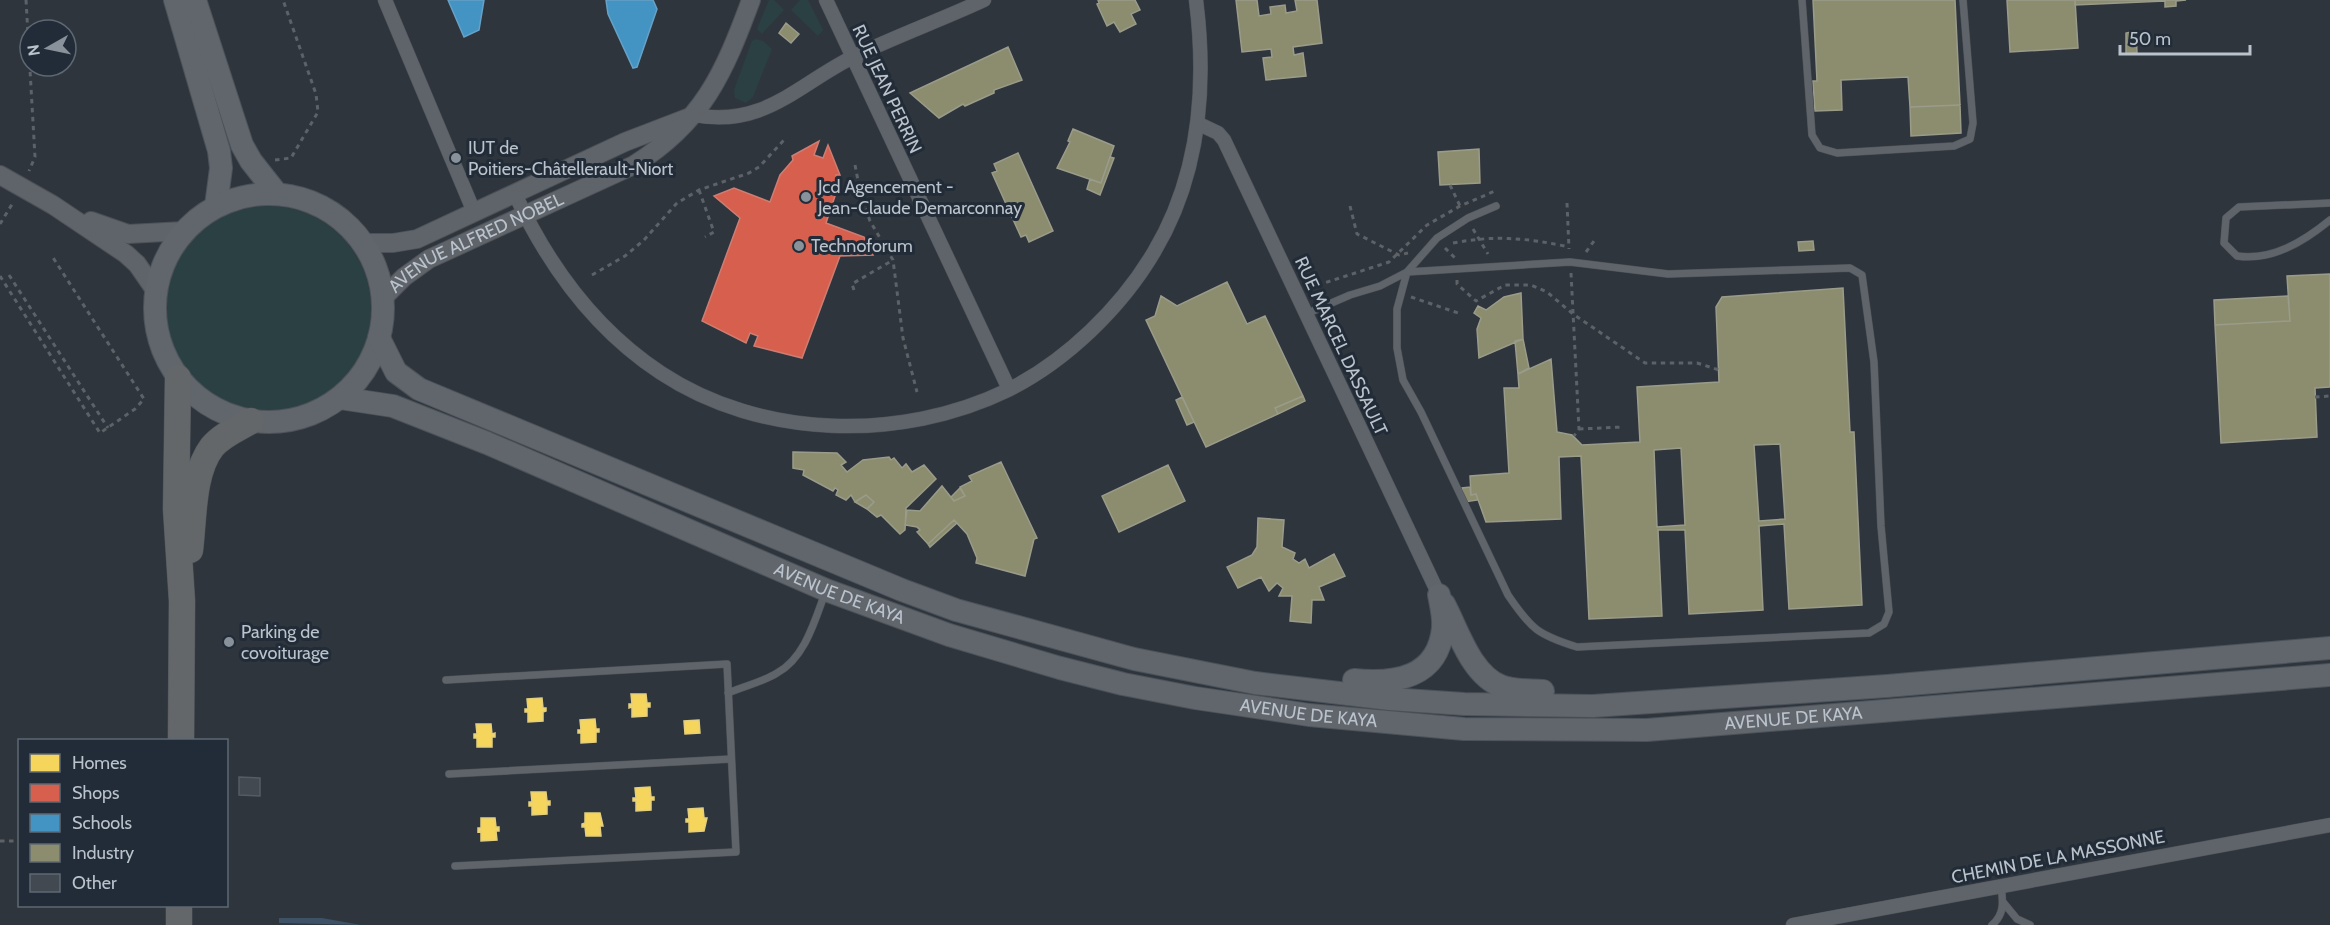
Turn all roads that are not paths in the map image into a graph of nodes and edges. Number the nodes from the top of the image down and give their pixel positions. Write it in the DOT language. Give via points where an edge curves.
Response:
graph roads {
  1 [pos="175,0"];
  2 [pos="195,0"];
  3 [pos="385,0"];
  4 [pos="751,0"];
  5 [pos="826,0"];
  6 [pos="984,0"];
  7 [pos="1196,0"];
  8 [pos="1802,0"];
  9 [pos="1964,0"];
  10 [pos="852,58"];
  11 [pos="694,115"];
  12 [pos="1198,124"];
  13 [pos="0,175"];
  14 [pos="277,194"];
  15 [pos="515,194"];
  16 [pos="2330,202"];
  17 [pos="53,205"];
  18 [pos="216,206"];
  19 [pos="1496,206"];
  20 [pos="474,212"];
  21 [pos="524,214"];
  22 [pos="2330,220"];
  23 [pos="184,231"];
  24 [pos="363,243"];
  25 [pos="1407,272"];
  26 [pos="155,291"];
  27 [pos="382,299"];
  28 [pos="1306,314"];
  29 [pos="379,338"];
  30 [pos="178,378"];
  31 [pos="1009,389"];
  32 [pos="340,398"];
  33 [pos="251,422"];
  34 [pos="826,590"];
  35 [pos="1439,595"];
  36 [pos="182,601"];
  37 [pos="956,610"];
  38 [pos="2330,648"];
  39 [pos="2330,675"];
  40 [pos="446,680"];
  41 [pos="729,693"];
  42 [pos="1732,698"];
  43 [pos="181,739"];
  44 [pos="731,759"];
  45 [pos="449,774"];
  46 [pos="2330,825"];
  47 [pos="455,866"];
  48 [pos="2001,886"];
  49 [pos="2003,902"];
  50 [pos="179,907"];
  51 [pos="179,925"];
  52 [pos="1793,925"];
  53 [pos="1992,925"];
  54 [pos="2030,925"];
  1 -- 18 [label="main road" via="219,151"];
  2 -- 14 [label="main road" via="242,145"];
  3 -- 20 [label="street"];
  4 -- 11 [label="street, AVENUE ALFRED NOBEL" via="719,77"];
  5 -- 10 [label="street, RUE JEAN PERRIN"];
  6 -- 10 [label="street"];
  7 -- 12 [label="street" via="1202,71"];
  8 -- 9 [label="lane" via="1812,135 1820,148 1836,153 1954,146 1970,139 1973,123"];
  10 -- 11 [label="street" via="762,110 718,119"];
  10 -- 31 [label="street, RUE JEAN PERRIN"];
  11 -- 15 [label="street, AVENUE ALFRED NOBEL"];
  11 -- 21 [label="street, AVENUE ALFRED NOBEL" via="676,135 634,165"];
  12 -- 28 [label="street, RUE MARCEL DASSAULT" via="1224,140"];
  12 -- 31 [label="street" via="1188,171 1172,216 1133,283 1091,329"];
  13 -- 17 [label="street"];
  14 -- 18 [label="main road" via="246,196"];
  14 -- 24 [label="main road" via="302,198 325,209"];
  15 -- 20 [label="street, AVENUE ALFRED NOBEL"];
  15 -- 21 [label="street"];
  16 -- 22 [label="lane" via="2239,207 2226,218 2224,243 2237,255 2273,254 2313,234"];
  17 -- 23 [label="street" via="128,234"];
  17 -- 26 [label="street" via="126,254"];
  18 -- 23 [label="main road"];
  19 -- 25 [label="lane" via="1437,238"];
  20 -- 24 [label="street, AVENUE ALFRED NOBEL" via="417,239"];
  21 -- 27 [label="street, AVENUE ALFRED NOBEL" via="429,259"];
  21 -- 31 [label="street" via="562,279 592,316 626,347 661,374 742,411 823,426 867,426 937,416"];
  23 -- 26 [label="main road" via="161,269"];
  24 -- 27 [label="main road" via="376,270"];
  25 -- 25 [label="lane" via="1570,262 1668,274 1850,268 1862,276 1874,362 1889,612 1884,624 1869,633 1577,647 1551,639 1527,623 1509,595 1403,380 1397,348 1397,309"];
  25 -- 28 [label="lane"];
  26 -- 30 [label="main road" via="160,341"];
  27 -- 29 [label="main road"];
  28 -- 35 [label="street, RUE MARCEL DASSAULT"];
  29 -- 32 [label="main road" via="357,381"];
  29 -- 37 [label="main road, AVENUE DE KAYA" via="396,372 419,389"];
  30 -- 33 [label="main road" via="198,399"];
  30 -- 36 [label="highway" via="176,509"];
  32 -- 33 [label="main road" via="298,419"];
  32 -- 34 [label="main road, AVENUE DE KAYA" via="393,406"];
  33 -- 36 [label="highway" via="226,434 204,461"];
  34 -- 39 [label="main road, AVENUE DE KAYA" via="1002,652 1123,684 1309,715 1453,728 1594,731 1705,726"];
  34 -- 41 [label="lane" via="809,637 793,659 779,673"];
  35 -- 37 [label="main road" via="1444,626 1436,653 1418,672 1388,682 1261,670"];
  35 -- 42 [label="main road" via="1473,661 1500,686 1516,690"];
  36 -- 43 [label="highway"];
  37 -- 42 [label="main road, AVENUE DE KAYA" via="1134,659 1312,691 1464,704 1546,706"];
  38 -- 42 [label="main road, AVENUE DE KAYA"];
  40 -- 41 [label="lane" via="727,664"];
  41 -- 44 [label="lane"];
  44 -- 45 [label="lane"];
  44 -- 47 [label="lane" via="736,852"];
  46 -- 48 [label="street, CHEMIN DE LA MASSONNE"];
  48 -- 49 [label="lane"];
  48 -- 52 [label="street, CHEMIN DE LA MASSONNE"];
  49 -- 53 [label="lane" via="2001,914"];
  49 -- 54 [label="lane" via="2017,919"];
  50 -- 51 [label="highway"];
}
